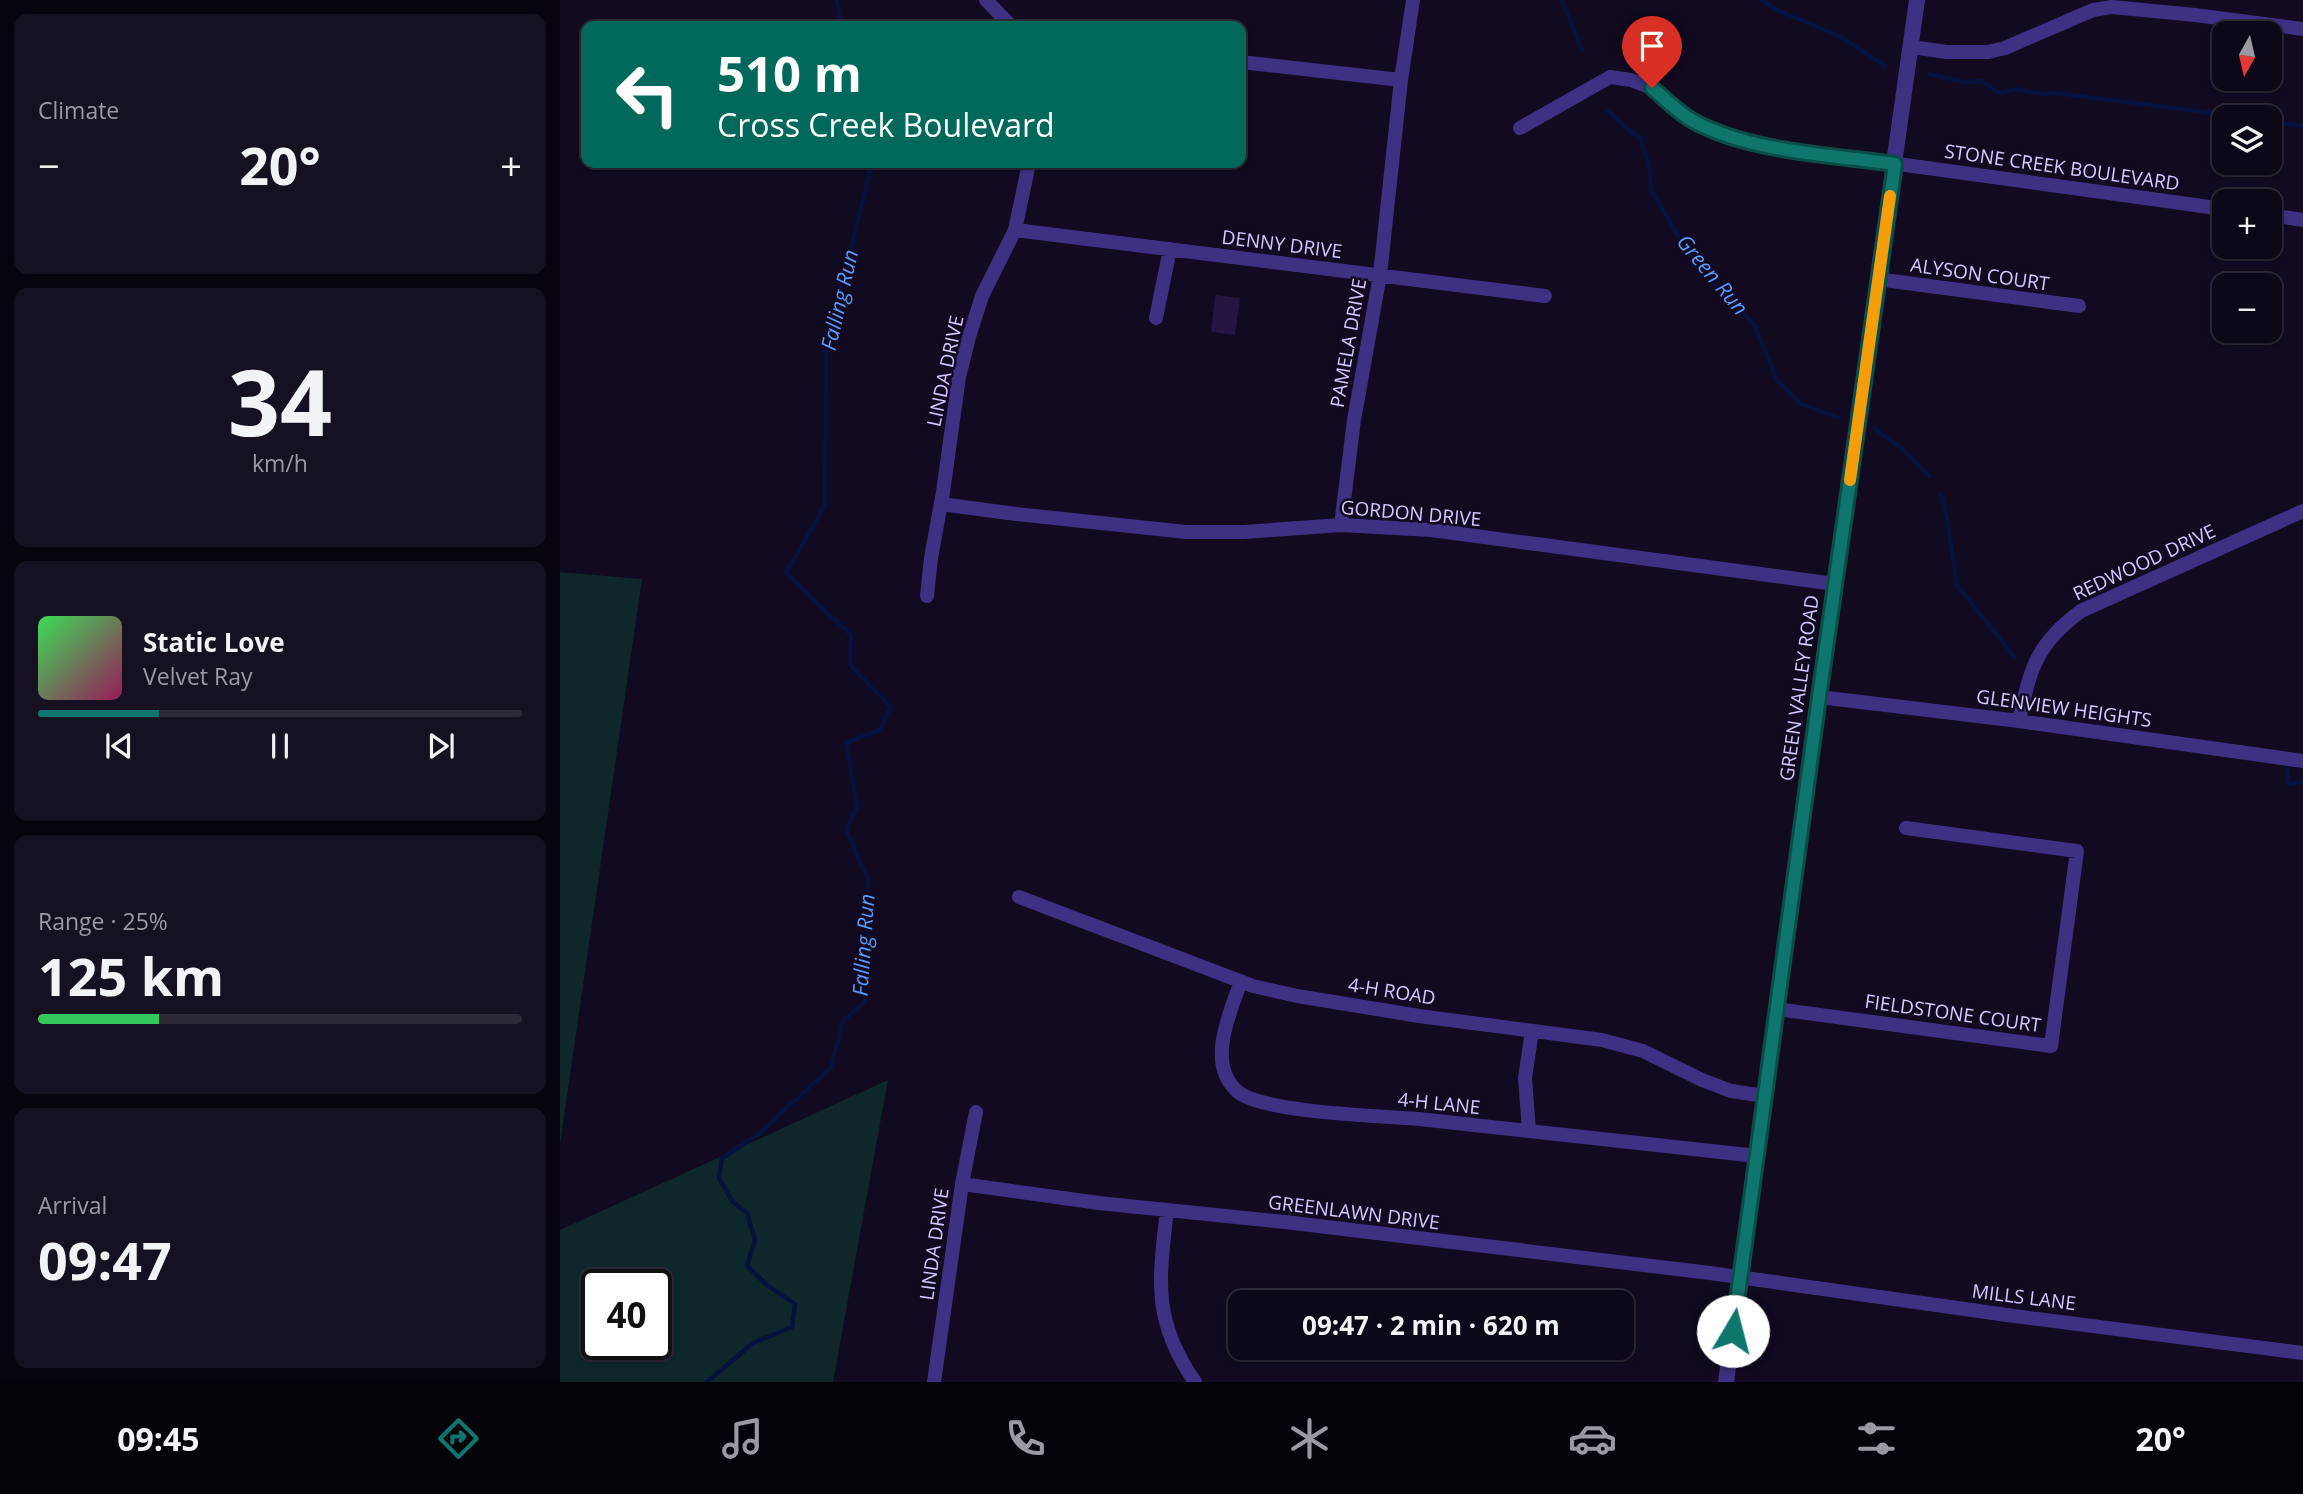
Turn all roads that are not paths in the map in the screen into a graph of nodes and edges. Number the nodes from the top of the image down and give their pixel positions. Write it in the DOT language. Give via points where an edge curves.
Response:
graph roads {
  1 [pos="986,0"];
  2 [pos="1413,0"];
  3 [pos="1917,0"];
  4 [pos="1006,21"];
  5 [pos="2303,29"];
  6 [pos="1911,47"];
  7 [pos="1246,63"];
  8 [pos="1401,80"];
  9 [pos="1520,128"];
  10 [pos="1895,164"];
  11 [pos="1028,168"];
  12 [pos="2212,207"];
  13 [pos="2282,217"];
  14 [pos="2303,220"];
  15 [pos="1015,230"];
  16 [pos="1170,249"];
  17 [pos="1380,275"];
  18 [pos="1877,279"];
  19 [pos="1545,296"];
  20 [pos="2078,306"];
  21 [pos="1156,318"];
  22 [pos="941,503"];
  23 [pos="2303,511"];
  24 [pos="1341,525"];
  25 [pos="1835,584"];
  26 [pos="927,596"];
  27 [pos="1819,697"];
  28 [pos="2019,721"];
  29 [pos="2303,761"];
  30 [pos="1906,828"];
  31 [pos="1019,897"];
  32 [pos="1241,981"];
  33 [pos="1776,1009"];
  34 [pos="1532,1031"];
  35 [pos="1765,1096"];
  36 [pos="976,1111"];
  37 [pos="1529,1131"];
  38 [pos="1757,1156"];
  39 [pos="962,1184"];
  40 [pos="1167,1210"];
  41 [pos="1740,1279"];
  42 [pos="2303,1353"];
  43 [pos="934,1382"];
  44 [pos="1195,1382"];
  45 [pos="1726,1382"];
  1 -- 4 [label="street"];
  2 -- 8 [label="street, PAMELA DRIVE"];
  3 -- 6 [label="street, GREEN VALLEY ROAD"];
  5 -- 6 [label="street" via="2112,7 2093,10 1988,52"];
  6 -- 10 [label="street, GREEN VALLEY ROAD"];
  7 -- 8 [label="street"];
  8 -- 17 [label="street, PAMELA DRIVE"];
  9 -- 10 [label="street, STONE CREEK BOULEVARD" via="1610,77 1652,88 1692,121 1728,137"];
  10 -- 12 [label="street, STONE CREEK BOULEVARD"];
  10 -- 18 [label="street, GREEN VALLEY ROAD"];
  11 -- 15 [label="street, LINDA DRIVE"];
  13 -- 14 [label="street"];
  15 -- 16 [label="street, DENNY DRIVE"];
  15 -- 22 [label="street, LINDA DRIVE" via="982,296 969,337"];
  16 -- 17 [label="street, DENNY DRIVE"];
  16 -- 21 [label="street"];
  17 -- 19 [label="street, DENNY DRIVE"];
  17 -- 24 [label="street, PAMELA DRIVE"];
  18 -- 20 [label="street, ALYSON COURT"];
  18 -- 25 [label="street, GREEN VALLEY ROAD"];
  22 -- 24 [label="street, GORDON DRIVE" via="1186,532 1244,533"];
  22 -- 26 [label="street, LINDA DRIVE"];
  23 -- 28 [label="street, REDWOOD DRIVE" via="2081,611 2054,633 2037,657"];
  24 -- 25 [label="street, GORDON DRIVE" via="1431,530"];
  25 -- 27 [label="street, GREEN VALLEY ROAD"];
  27 -- 28 [label="street, GLENVIEW HEIGHTS"];
  27 -- 33 [label="street, GREEN VALLEY ROAD"];
  28 -- 29 [label="street, GLENVIEW HEIGHTS"];
  30 -- 33 [label="street, FIELDSTONE COURT" via="2077,851 2050,1046"];
  31 -- 32 [label="street, 4-H ROAD"];
  32 -- 34 [label="street, 4-H ROAD" via="1297,996"];
  32 -- 37 [label="street, 4-H LANE" via="1227,1022 1223,1061 1230,1083 1246,1097 1282,1107"];
  33 -- 35 [label="street, GREEN VALLEY ROAD"];
  34 -- 35 [label="street, 4-H ROAD" via="1602,1040 1643,1051 1731,1091"];
  34 -- 37 [label="street" via="1525,1078"];
  35 -- 38 [label="street, GREEN VALLEY ROAD"];
  36 -- 39 [label="street, LINDA DRIVE"];
  37 -- 38 [label="street, 4-H LANE"];
  38 -- 41 [label="street, GREEN VALLEY ROAD"];
  39 -- 40 [label="street, GREENLAWN DRIVE"];
  39 -- 43 [label="street, LINDA DRIVE"];
  40 -- 41 [label="street, GREENLAWN DRIVE"];
  40 -- 44 [label="street" via="1160,1264 1161,1308 1175,1350"];
  41 -- 42 [label="street, MILLS LANE"];
  41 -- 45 [label="street, GREEN VALLEY ROAD"];
}
